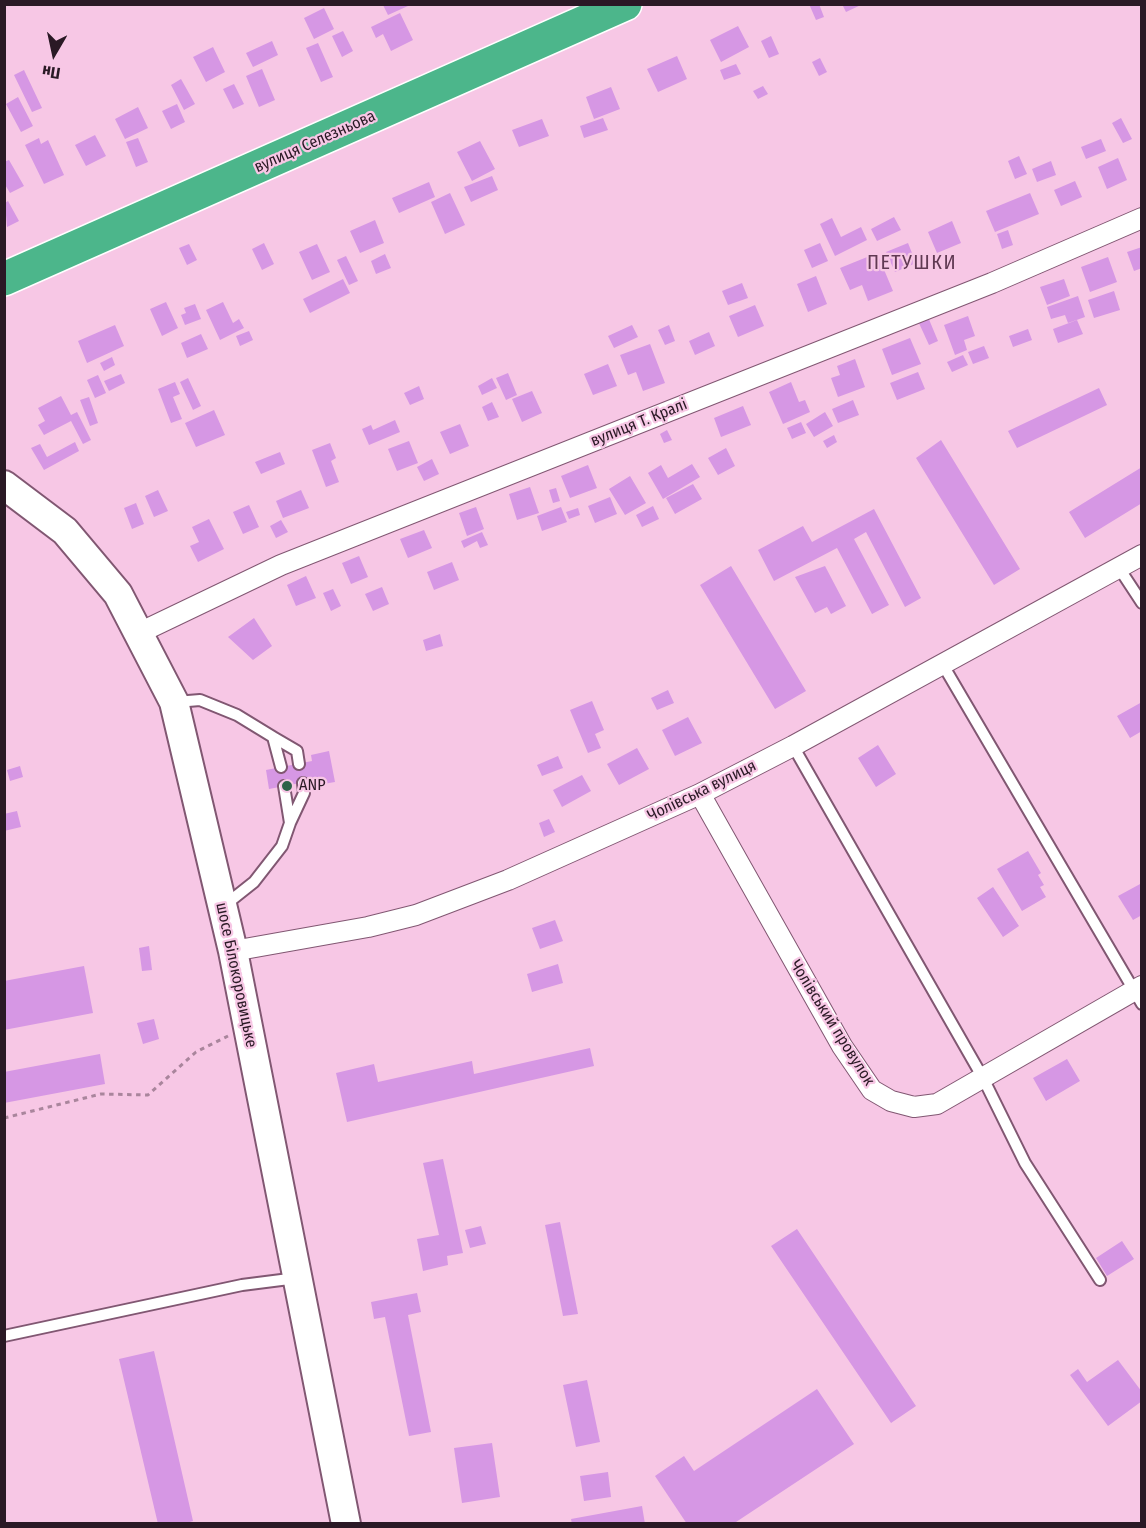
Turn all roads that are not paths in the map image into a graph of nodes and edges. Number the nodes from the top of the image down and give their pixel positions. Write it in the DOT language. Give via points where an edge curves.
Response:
graph roads {
  1 [pos="625,4"];
  2 [pos="1142,218"];
  3 [pos="4,279"];
  4 [pos="4,485"];
  5 [pos="1142,555"];
  6 [pos="1119,568"];
  7 [pos="1142,603"];
  8 [pos="139,633"];
  9 [pos="943,665"];
  10 [pos="174,702"];
  11 [pos="273,737"];
  12 [pos="792,746"];
  13 [pos="299,764"];
  14 [pos="280,767"];
  15 [pos="303,783"];
  16 [pos="284,786"];
  17 [pos="700,794"];
  18 [pos="290,823"];
  19 [pos="222,907"];
  20 [pos="233,951"];
  21 [pos="1139,994"];
  22 [pos="983,1078"];
  23 [pos="298,1278"];
  24 [pos="1100,1280"];
  25 [pos="4,1336"];
  26 [pos="346,1524"];
  1 -- 3 [label="highway, вулиця Селезньова"];
  2 -- 8 [label="street, вулиця Т. Кралі" via="992,283 281,565"];
  4 -- 8 [label="main road, шосе Білокоровицьке" via="65,531 118,594"];
  5 -- 6 [label="street, Чолівська вулиця"];
  6 -- 7 [label="lane"];
  6 -- 9 [label="street, Чолівська вулиця"];
  8 -- 10 [label="main road, шосе Білокоровицьке"];
  9 -- 12 [label="street, Чолівська вулиця"];
  9 -- 21 [label="lane, Чолівський провулок"];
  10 -- 11 [label="lane" via="200,700 237,715"];
  10 -- 19 [label="main road, шосе Білокоровицьке"];
  11 -- 13 [label="lane" via="297,751"];
  11 -- 14 [label="lane"];
  12 -- 17 [label="street, Чолівська вулиця"];
  12 -- 22 [label="lane"];
  15 -- 18 [label="lane" via="303,793"];
  16 -- 18 [label="lane"];
  17 -- 20 [label="street, Чолівська вулиця" via="508,880 416,915"];
  17 -- 22 [label="street, Чолівський провулок" via="810,992 872,1090 891,1101 914,1107 937,1104"];
  18 -- 19 [label="lane" via="282,846 254,882"];
  19 -- 20 [label="main road, шосе Білокоровицьке"];
  20 -- 23 [label="main road, шосе Білокоровицьке"];
  21 -- 22 [label="street, Чолівський провулок"];
  22 -- 24 [label="lane" via="1025,1163"];
  23 -- 25 [label="lane" via="219,1289"];
  23 -- 26 [label="main road, шосе Білокоровицьке"];
}
